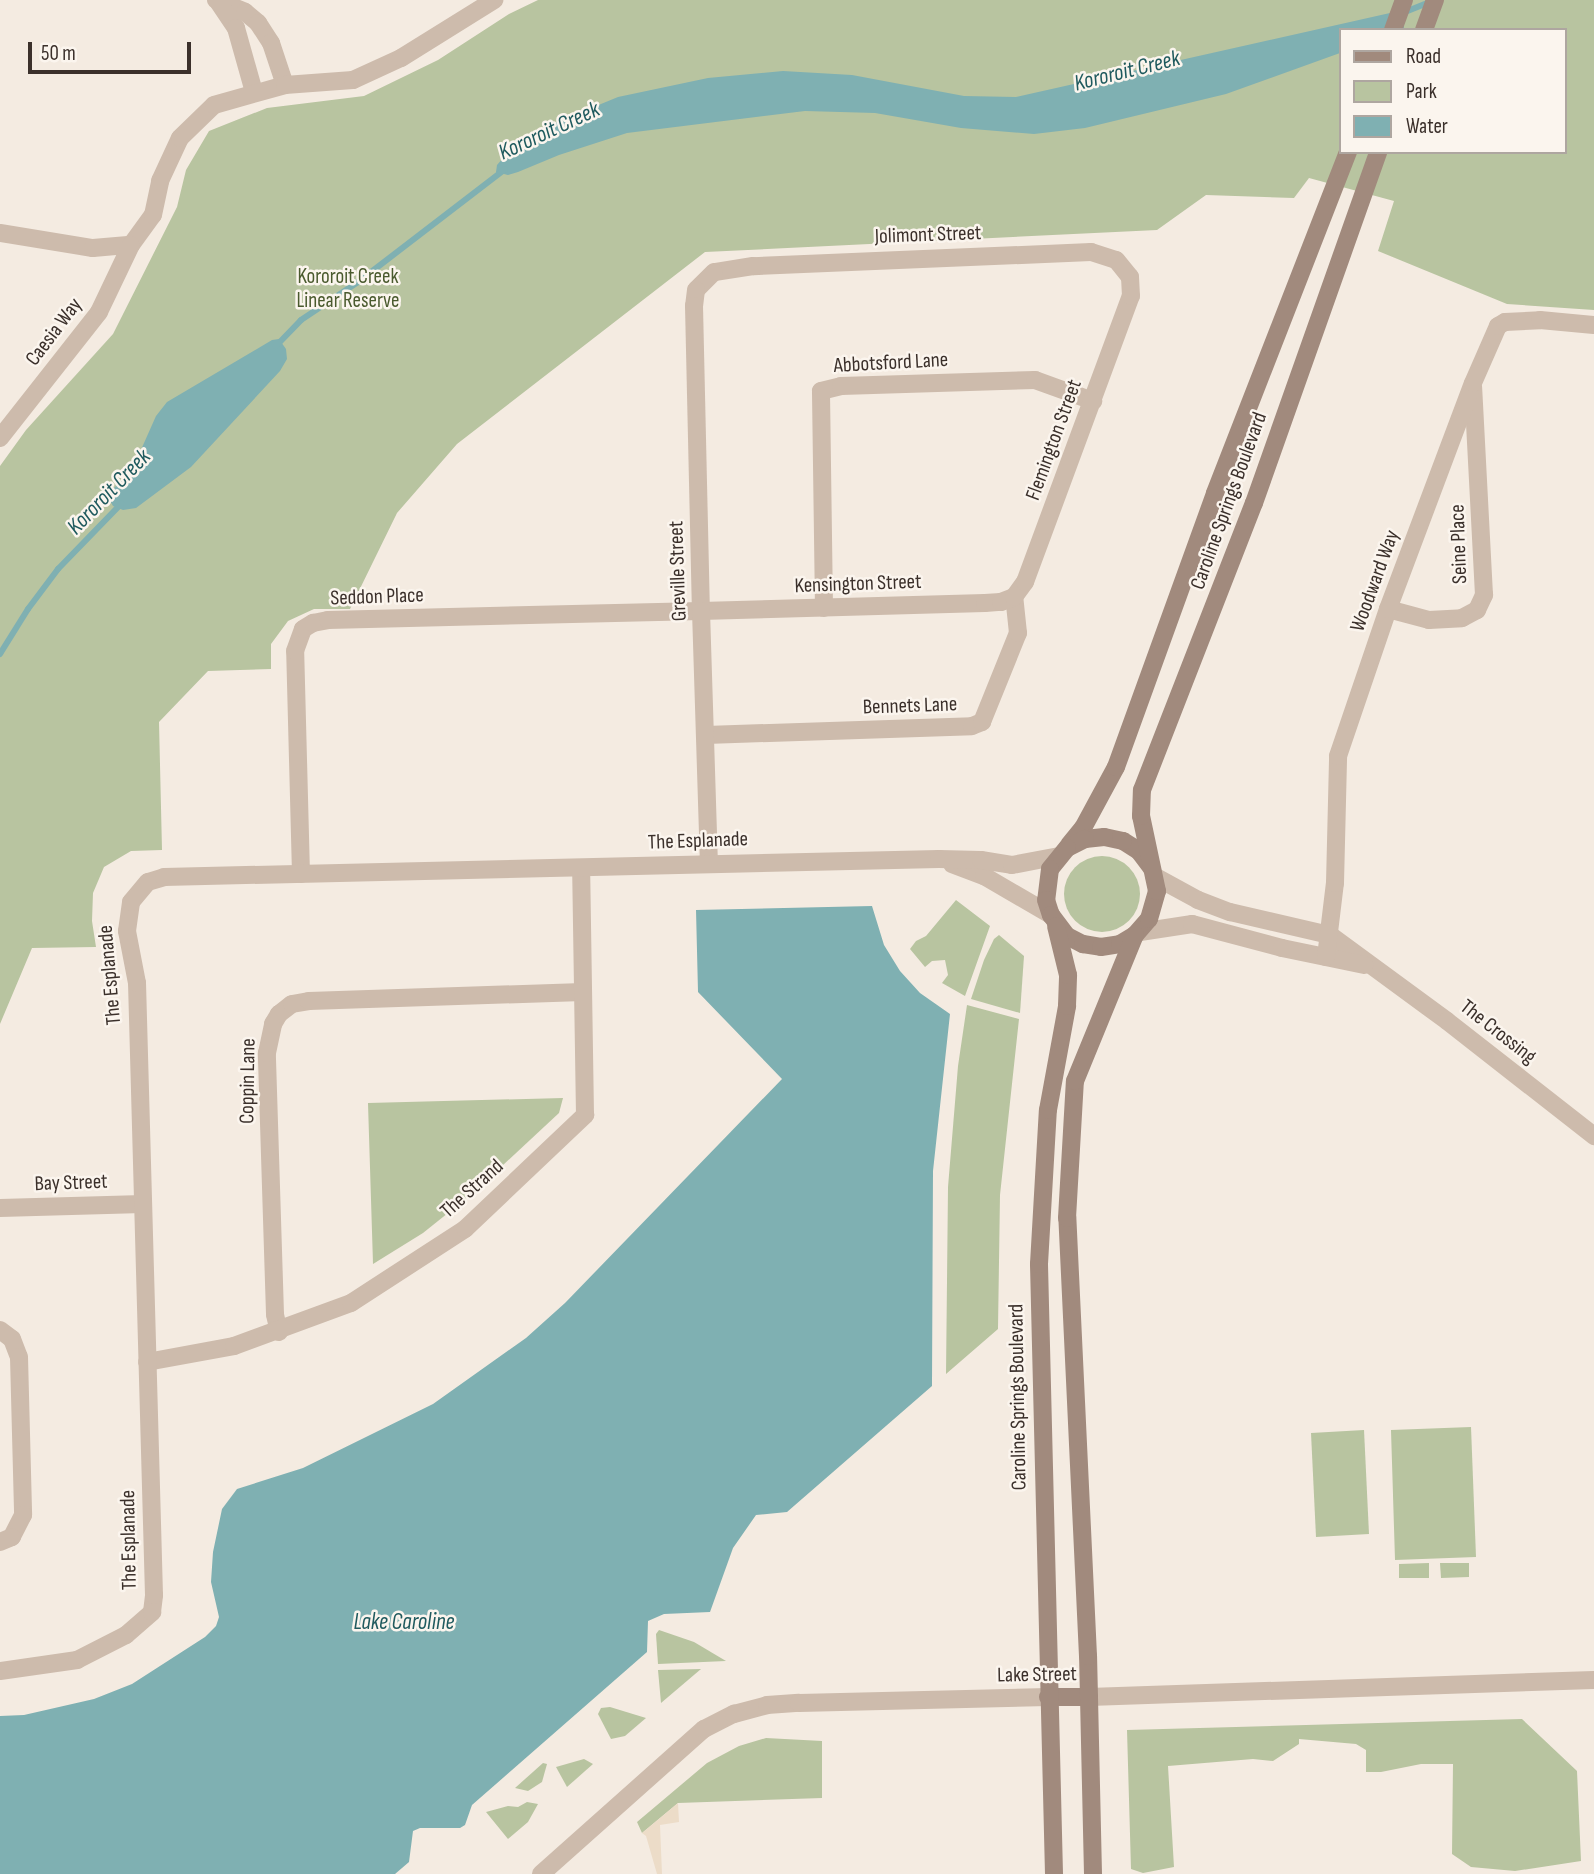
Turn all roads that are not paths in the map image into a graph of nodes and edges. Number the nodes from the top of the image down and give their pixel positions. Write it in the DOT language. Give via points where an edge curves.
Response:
graph roads {
  1 [pos="217,0"];
  2 [pos="495,0"];
  3 [pos="1404,0"];
  4 [pos="1434,0"];
  5 [pos="1394,28"];
  6 [pos="1425,28"];
  7 [pos="285,85"];
  8 [pos="254,92"];
  9 [pos="1347,154"];
  10 [pos="1377,154"];
  11 [pos="0,233"];
  12 [pos="131,245"];
  13 [pos="703,280"];
  14 [pos="1131,296"];
  15 [pos="1594,325"];
  16 [pos="1473,383"];
  17 [pos="1093,401"];
  18 [pos="0,438"];
  19 [pos="1014,597"];
  20 [pos="824,608"];
  21 [pos="1388,608"];
  22 [pos="701,611"];
  23 [pos="706,735"];
  24 [pos="1063,852"];
  25 [pos="939,859"];
  26 [pos="709,863"];
  27 [pos="581,868"];
  28 [pos="1153,871"];
  29 [pos="302,874"];
  30 [pos="1053,918"];
  31 [pos="1138,933"];
  32 [pos="1330,935"];
  33 [pos="1326,957"];
  34 [pos="1371,967"];
  35 [pos="583,992"];
  36 [pos="1594,1136"];
  37 [pos="143,1204"];
  38 [pos="0,1208"];
  39 [pos="0,1330"];
  40 [pos="279,1332"];
  41 [pos="147,1362"];
  42 [pos="0,1542"];
  43 [pos="0,1671"];
  44 [pos="1594,1680"];
  45 [pos="1048,1697"];
  46 [pos="1089,1697"];
  47 [pos="541,1874"];
  48 [pos="1054,1874"];
  49 [pos="1093,1874"];
  1 -- 7 [label="street" via="258,23 271,43"];
  1 -- 8 [label="street" via="241,39"];
  2 -- 7 [label="street, Caesia Way" via="377,71 331,84"];
  3 -- 5 [label="main road"];
  4 -- 6 [label="main road"];
  7 -- 8 [label="street, Caesia Way"];
  8 -- 12 [label="street, Caesia Way" via="214,105 180,138 160,181 153,215"];
  9 -- 24 [label="main road, Caroline Springs Boulevard" via="1214,494 1116,767 1083,828"];
  10 -- 28 [label="main road, Caroline Springs Boulevard" via="1254,503 1142,790 1141,816"];
  11 -- 12 [label="street" via="93,248"];
  12 -- 18 [label="street, Caesia Way" via="99,312"];
  13 -- 14 [label="street, Jolimont Street" via="726,268 753,266 1091,252 1116,260 1130,278"];
  13 -- 22 [label="street, Greville Street" via="694,306"];
  14 -- 17 [label="street, Flemington Street"];
  15 -- 16 [label="street, Woodward Way" via="1505,322 1498,326"];
  16 -- 21 [label="street, Woodward Way"];
  16 -- 21 [label="street, Seine Place" via="1484,595 1477,610 1462,618 1429,620"];
  17 -- 19 [label="street, Flemington Street" via="1025,582"];
  17 -- 20 [label="street, Abbotsford Lane" via="1035,380 841,386 821,391"];
  19 -- 20 [label="street, Kensington Street" via="1001,602"];
  19 -- 23 [label="street, Bennets Lane" via="1018,633 982,723"];
  20 -- 22 [label="street, Kensington Street"];
  21 -- 32 [label="street, Woodward Way" via="1338,756"];
  22 -- 23 [label="street, Greville Street"];
  22 -- 29 [label="street, Seddon Place" via="328,620 303,629 295,651"];
  23 -- 26 [label="street, Greville Street"];
  24 -- 25 [label="street, The Esplanade" via="1012,865"];
  24 -- 28 [label="main road" via="1085,839 1104,836 1139,851"];
  24 -- 30 [label="main road" via="1046,885"];
  25 -- 26 [label="street, The Esplanade"];
  25 -- 30 [label="street, The Esplanade" via="984,876"];
  26 -- 27 [label="street, The Esplanade"];
  27 -- 29 [label="street, The Esplanade"];
  27 -- 35 [label="street, The Strand"];
  28 -- 31 [label="main road" via="1155,906"];
  28 -- 32 [label="street, The Crossing" via="1198,900 1230,912"];
  29 -- 37 [label="street, The Esplanade" via="164,877 148,882 134,895 127,931 137,983"];
  30 -- 31 [label="main road" via="1067,936 1083,944 1120,944"];
  30 -- 45 [label="main road, Caroline Springs Boulevard" via="1068,975 1041,1188 1039,1345"];
  31 -- 33 [label="street, The Crossing" via="1192,924"];
  31 -- 46 [label="main road" via="1075,1081 1067,1218"];
  32 -- 33 [label="street, Woodward Way"];
  32 -- 34 [label="street, The Crossing"];
  33 -- 34 [label="street, The Crossing"];
  34 -- 36 [label="street, The Crossing"];
  35 -- 40 [label="street, The Strand" via="585,1115 455,1236 351,1303"];
  35 -- 40 [label="street, Coppin Lane" via="309,1001 292,1004 279,1014 267,1053"];
  37 -- 38 [label="street, Bay Street"];
  37 -- 41 [label="street, The Esplanade"];
  39 -- 42 [label="street" via="12,1339 19,1357 23,1516 12,1537"];
  40 -- 41 [label="street, The Strand" via="234,1346"];
  41 -- 43 [label="street, The Esplanade" via="152,1612 126,1635 77,1660"];
  44 -- 46 [label="street, Lake Street"];
  45 -- 46 [label="main road, Lake Street"];
  45 -- 47 [label="street, Lake Street" via="799,1703 734,1714 704,1729"];
  45 -- 48 [label="main road, Caroline Springs Boulevard"];
  46 -- 49 [label="main road"];
}
